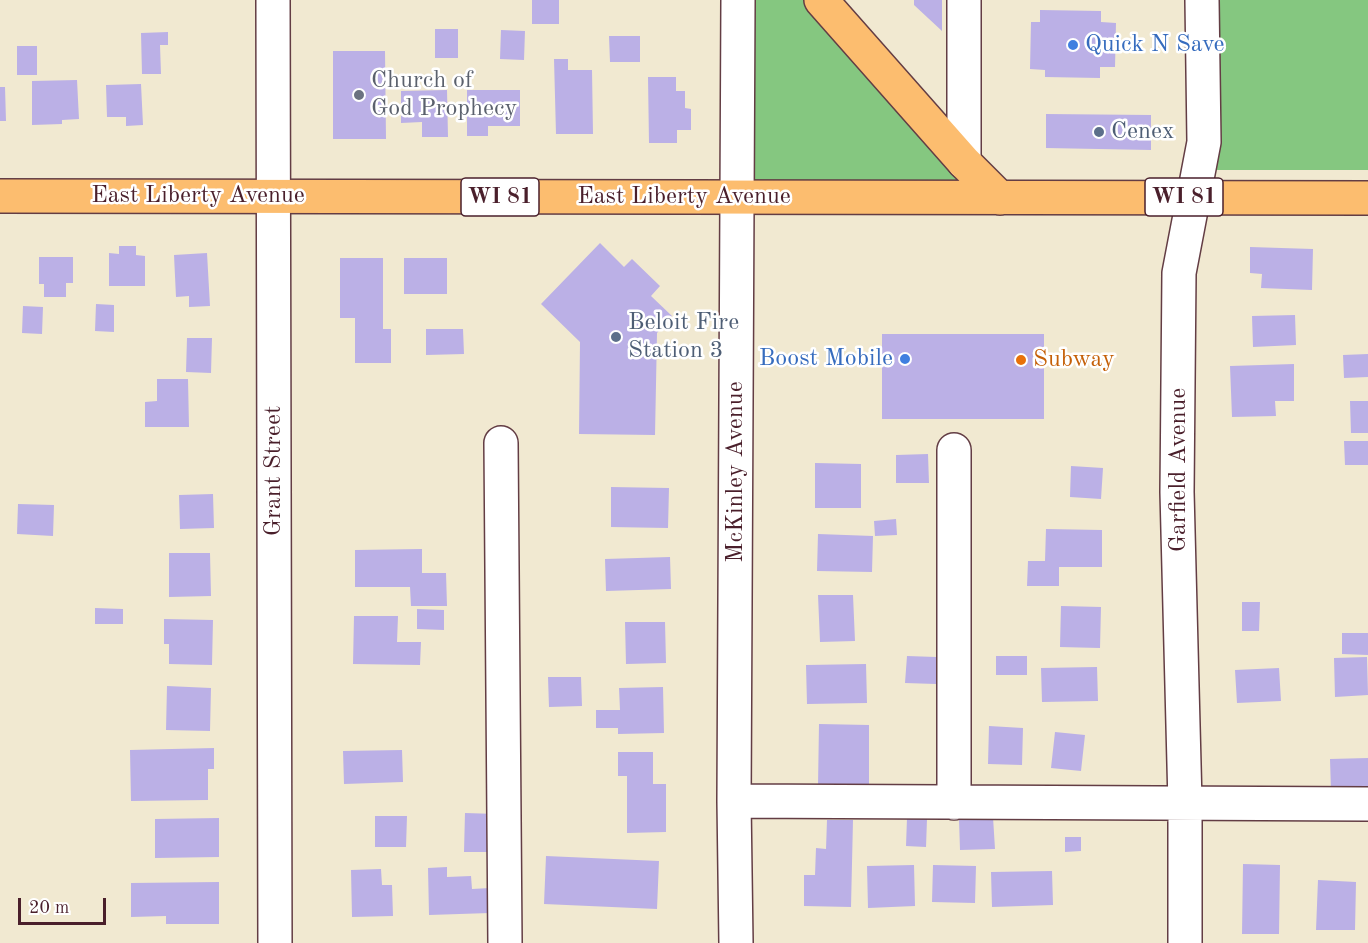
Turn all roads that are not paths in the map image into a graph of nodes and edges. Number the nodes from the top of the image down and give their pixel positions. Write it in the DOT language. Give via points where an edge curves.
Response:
graph roads {
  1 [pos="273,0"];
  2 [pos="738,0"];
  3 [pos="821,0"];
  4 [pos="964,0"];
  5 [pos="1202,0"];
  6 [pos="963,162"];
  7 [pos="0,196"];
  8 [pos="273,196"];
  9 [pos="1194,197"];
  10 [pos="737,198"];
  11 [pos="1000,198"];
  12 [pos="1368,198"];
  13 [pos="501,443"];
  14 [pos="954,450"];
  15 [pos="734,801"];
  16 [pos="954,803"];
  17 [pos="1185,803"];
  18 [pos="1368,804"];
  19 [pos="275,943"];
  20 [pos="505,943"];
  21 [pos="736,943"];
  22 [pos="1185,943"];
  1 -- 8 [label="street, Grant Street"];
  2 -- 10 [label="street, McKinley Avenue"];
  3 -- 6 [label="main road"];
  4 -- 6 [label="street"];
  5 -- 9 [label="street, Garfield Avenue" via="1204,142"];
  6 -- 11 [label="main road"];
  7 -- 8 [label="main road, East Liberty Avenue / WI 81"];
  8 -- 10 [label="main road, East Liberty Avenue / WI 81"];
  8 -- 19 [label="street, Grant Street"];
  9 -- 11 [label="main road, East Liberty Avenue / WI 81"];
  9 -- 12 [label="main road, East Liberty Avenue / WI 81"];
  9 -- 17 [label="street, Garfield Avenue" via="1179,273 1177,492"];
  10 -- 11 [label="main road, East Liberty Avenue / WI 81"];
  10 -- 15 [label="street, McKinley Avenue"];
  13 -- 20 [label="street"];
  14 -- 16 [label="street"];
  15 -- 16 [label="street"];
  15 -- 21 [label="street, McKinley Avenue"];
  16 -- 17 [label="street"];
  17 -- 18 [label="street"];
  17 -- 22 [label="street, Garfield Avenue"];
}
